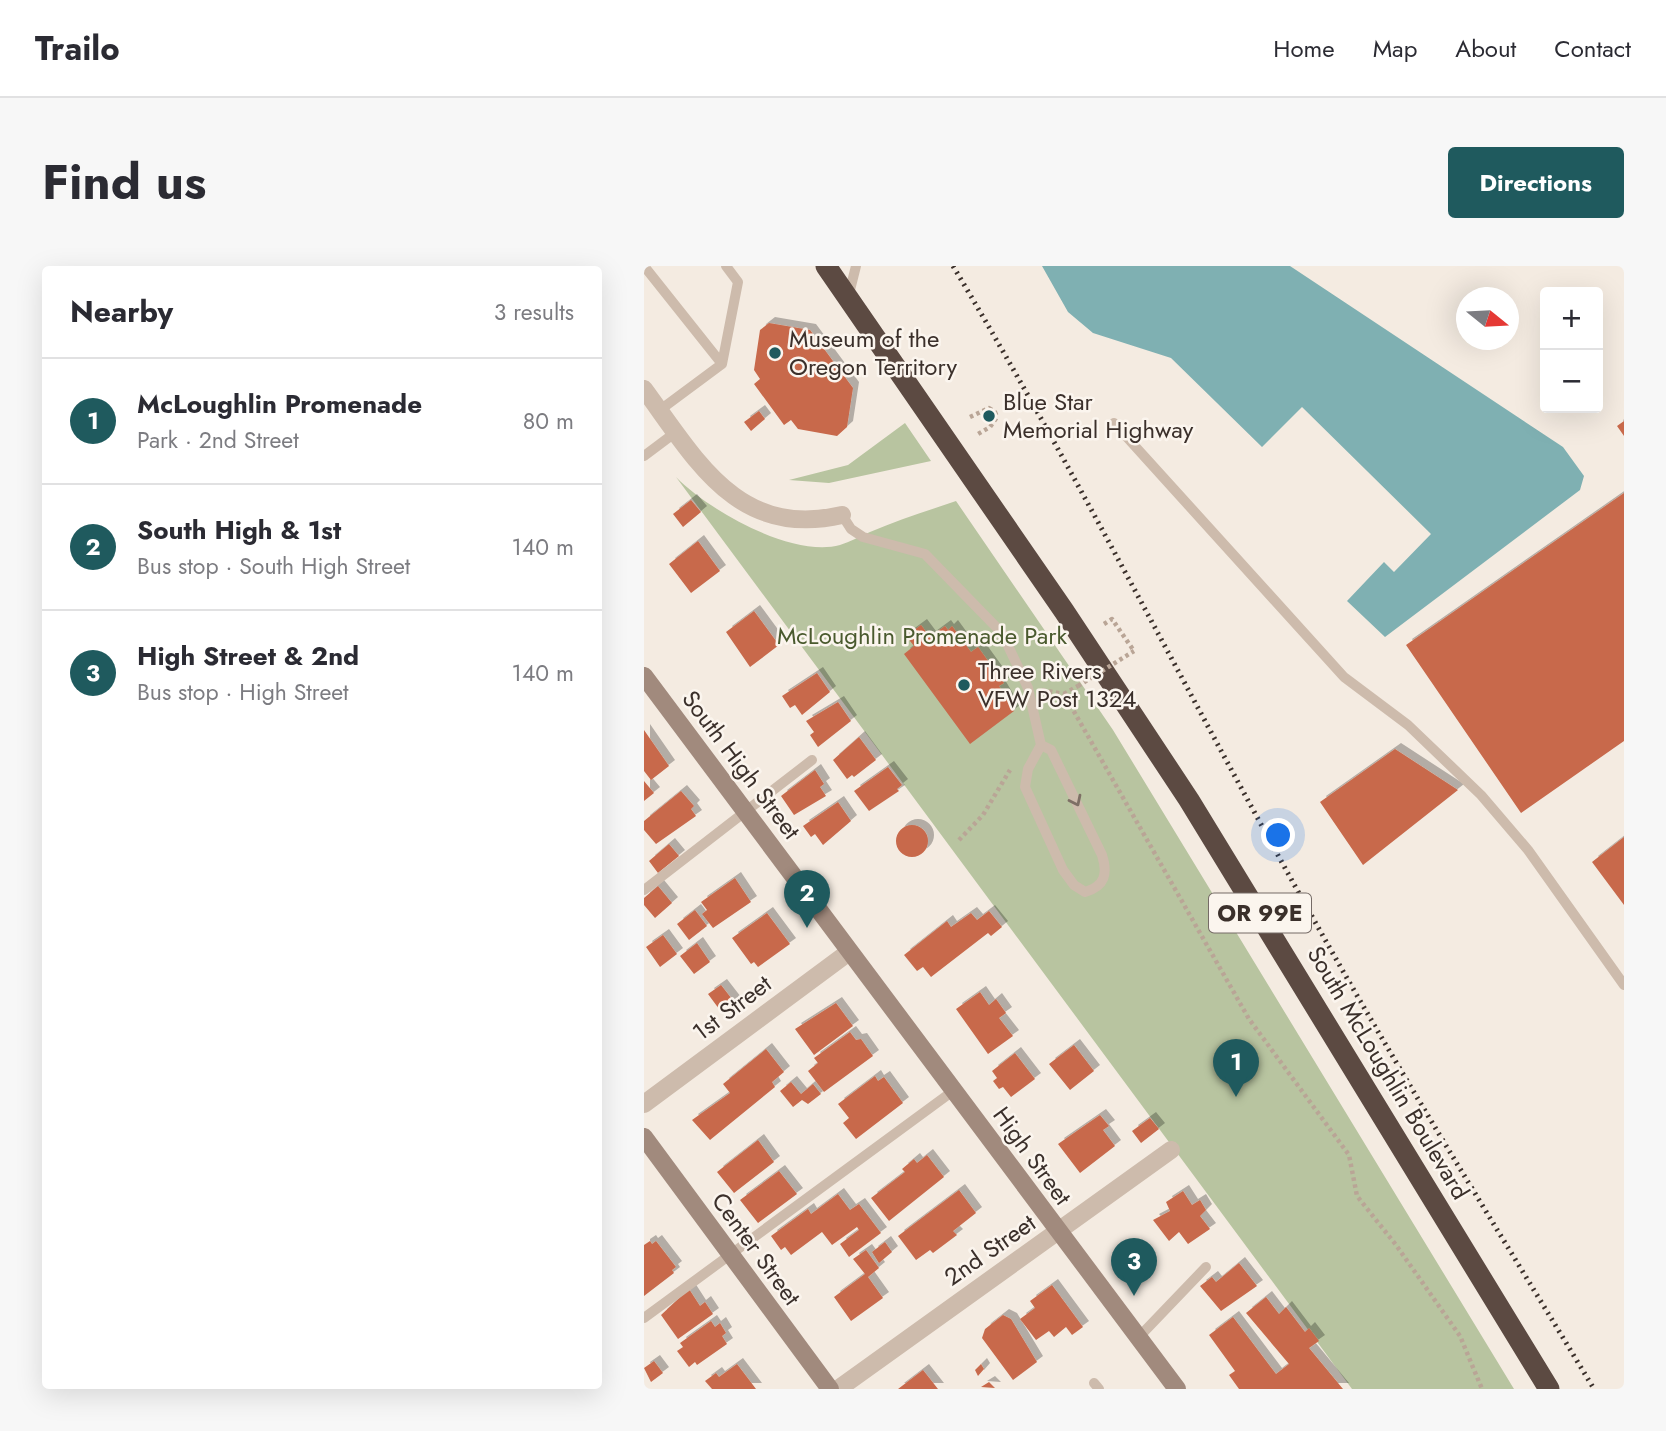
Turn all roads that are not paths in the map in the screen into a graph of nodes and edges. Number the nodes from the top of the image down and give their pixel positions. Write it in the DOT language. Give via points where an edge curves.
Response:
graph roads {
  1 [pos="726,266"];
  2 [pos="826,266"];
  3 [pos="856,266"];
  4 [pos="644,267"];
  5 [pos="848,298"];
  6 [pos="722,364"];
  7 [pos="644,389"];
  8 [pos="660,411"];
  9 [pos="1114,423"];
  10 [pos="676,432"];
  11 [pos="644,456"];
  12 [pos="842,515"];
  13 [pos="644,676"];
  14 [pos="1041,745"];
  15 [pos="812,760"];
  16 [pos="747,813"];
  17 [pos="644,890"];
  18 [pos="849,952"];
  19 [pos="1624,985"];
  20 [pos="953,1091"];
  21 [pos="644,1104"];
  22 [pos="644,1137"];
  23 [pos="1171,1150"];
  24 [pos="1058,1232"];
  25 [pos="731,1255"];
  26 [pos="1206,1267"];
  27 [pos="644,1318"];
  28 [pos="1138,1338"];
  29 [pos="830,1389"];
  30 [pos="838,1389"];
  31 [pos="1177,1389"];
  32 [pos="1549,1389"];
  1 -- 6 [label="lane" via="737,282"];
  2 -- 5 [label="highway, South McLoughlin Boulevard / OR 99E"];
  3 -- 5 [label="lane"];
  4 -- 6 [label="lane"];
  5 -- 32 [label="highway, South McLoughlin Boulevard / OR 99E" via="1065,611 1210,832"];
  6 -- 8 [label="lane"];
  7 -- 8 [label="street"];
  8 -- 10 [label="street"];
  9 -- 19 [label="lane" via="1344,677 1408,725 1481,795 1528,850"];
  10 -- 11 [label="lane"];
  10 -- 12 [label="street" via="716,482 743,504 797,521"];
  12 -- 14 [label="lane" via="863,537 925,554 1002,633 1028,688"];
  13 -- 16 [label="street, South High Street"];
  14 -- 14 [label="lane, one-way" via="1051,750 1107,870 1104,881 1085,892 1063,870 1025,787 1028,769"];
  15 -- 16 [label="lane"];
  16 -- 17 [label="lane"];
  16 -- 18 [label="street, South High Street"];
  18 -- 20 [label="street, High Street"];
  18 -- 21 [label="street, 1st Street"];
  20 -- 24 [label="street, High Street"];
  20 -- 25 [label="lane"];
  22 -- 25 [label="street, Center Street"];
  23 -- 24 [label="street, 2nd Street"];
  24 -- 28 [label="street, High Street"];
  24 -- 30 [label="street, 2nd Street"];
  25 -- 27 [label="lane"];
  25 -- 29 [label="street, Center Street"];
  26 -- 28 [label="lane"];
  28 -- 31 [label="street, High Street"];
}
